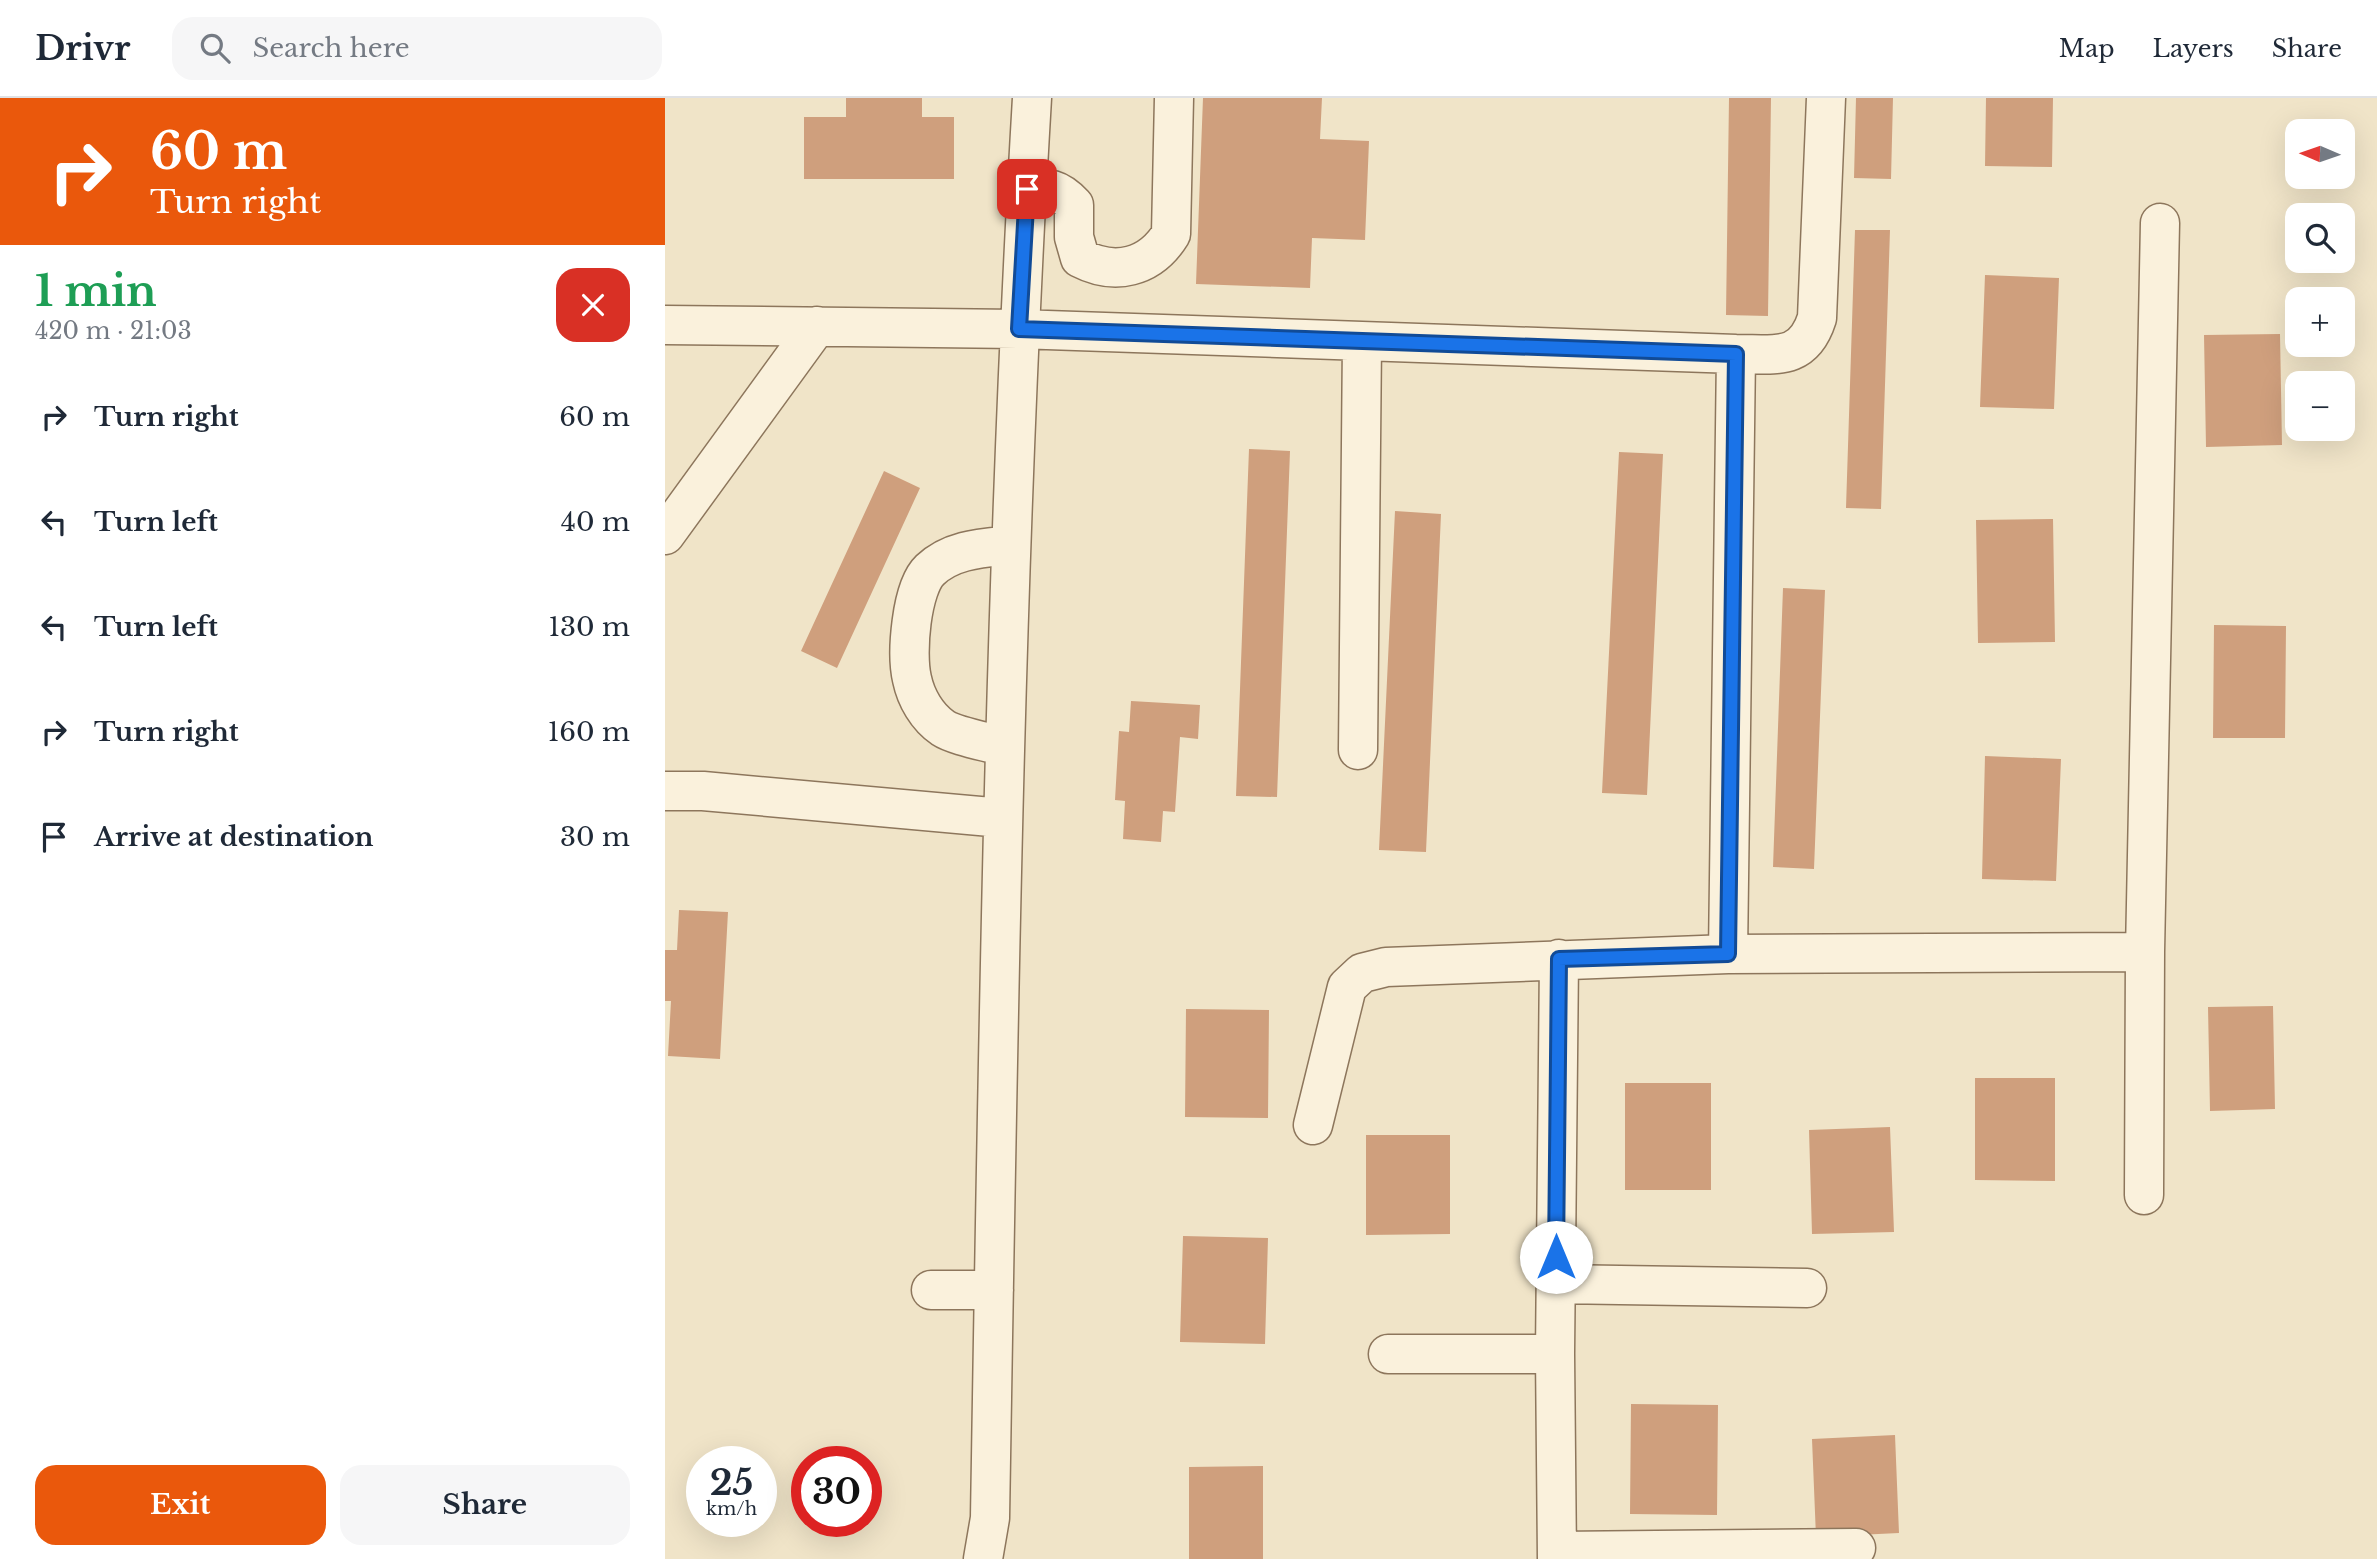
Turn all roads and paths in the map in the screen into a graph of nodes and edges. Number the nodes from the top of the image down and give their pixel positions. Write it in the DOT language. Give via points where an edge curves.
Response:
graph roads {
  1 [pos="1032,98"];
  2 [pos="1174,98"];
  3 [pos="1826,98"];
  4 [pos="1027,189"];
  5 [pos="2159,223"];
  6 [pos="665,325"];
  7 [pos="817,326"];
  8 [pos="1019,329"];
  9 [pos="1361,341"];
  10 [pos="1736,354"];
  11 [pos="665,535"];
  12 [pos="1011,545"];
  13 [pos="1005,747"];
  14 [pos="1359,750"];
  15 [pos="665,791"];
  16 [pos="1002,818"];
  17 [pos="2145,951"];
  18 [pos="1728,954"];
  19 [pos="1559,959"];
  20 [pos="1313,1125"];
  21 [pos="2144,1195"];
  22 [pos="1556,1284"];
  23 [pos="1807,1288"];
  24 [pos="931,1290"];
  25 [pos="994,1290"];
  26 [pos="1388,1354"];
  27 [pos="1555,1354"];
  28 [pos="1856,1548"];
  29 [pos="1557,1555"];
  30 [pos="983,1559"];
  1 -- 4 [label="street"];
  2 -- 4 [label="street" via="1171,234 1160,251 1145,261 1098,267 1080,258 1074,237 1074,205 1062,192"];
  3 -- 10 [label="street" via="1817,318 1811,336 1800,347 1781,354"];
  4 -- 8 [label="street"];
  5 -- 17 [label="street"];
  6 -- 7 [label="street"];
  7 -- 8 [label="street"];
  7 -- 11 [label="street"];
  8 -- 9 [label="street"];
  8 -- 12 [label="street"];
  9 -- 10 [label="street"];
  9 -- 14 [label="street"];
  10 -- 18 [label="street"];
  12 -- 13 [label="street"];
  12 -- 13 [label="street" via="971,549 929,571 919,589 911,641 912,679 924,710 944,729"];
  13 -- 16 [label="street"];
  15 -- 16 [label="street"];
  16 -- 25 [label="street"];
  17 -- 18 [label="street"];
  17 -- 21 [label="street"];
  18 -- 19 [label="street"];
  19 -- 20 [label="street" via="1386,967 1362,973 1347,987"];
  19 -- 22 [label="street"];
  22 -- 23 [label="street"];
  22 -- 27 [label="street"];
  24 -- 25 [label="street"];
  25 -- 30 [label="street" via="990,1518"];
  26 -- 27 [label="street"];
  27 -- 29 [label="street"];
  28 -- 29 [label="street"];
}
